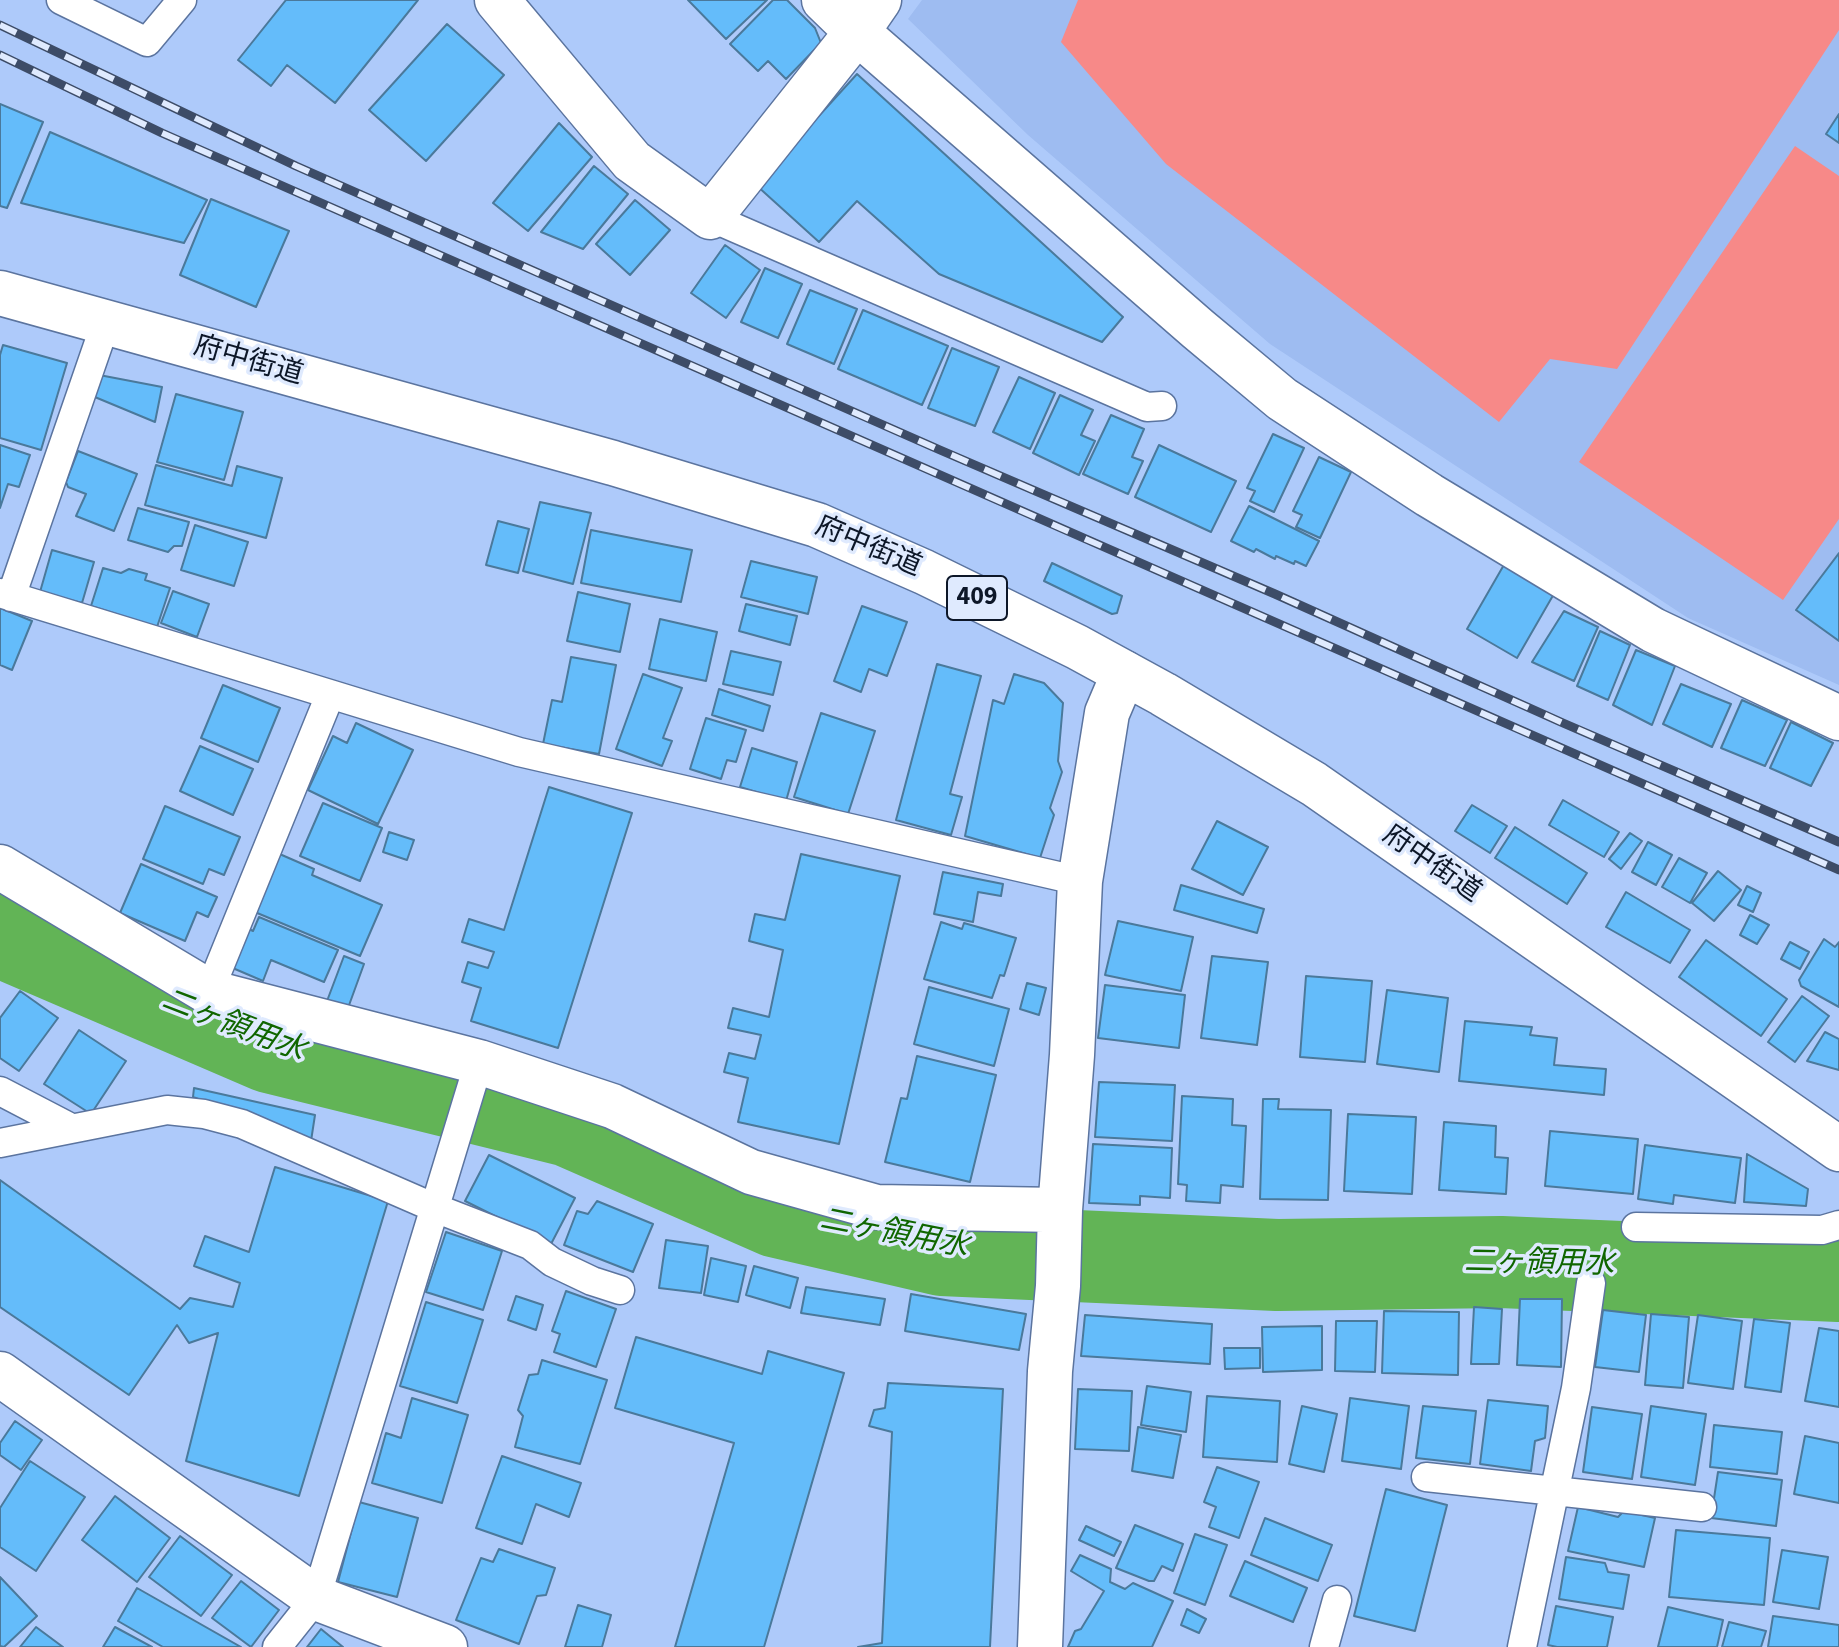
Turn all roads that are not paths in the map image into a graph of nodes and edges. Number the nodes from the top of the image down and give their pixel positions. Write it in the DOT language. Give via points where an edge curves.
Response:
graph roads {
  1 [pos="61,0"];
  2 [pos="182,0"];
  3 [pos="497,0"];
  4 [pos="824,0"];
  5 [pos="868,16"];
  6 [pos="710,217"];
  7 [pos="0,293"];
  8 [pos="106,322"];
  9 [pos="1162,406"];
  10 [pos="6,595"];
  11 [pos="1124,673"];
  12 [pos="330,695"];
  13 [pos="1839,718"];
  14 [pos="0,867"];
  15 [pos="1080,881"];
  16 [pos="209,992"];
  17 [pos="479,1062"];
  18 [pos="0,1091"];
  19 [pos="71,1128"];
  20 [pos="0,1143"];
  21 [pos="1839,1149"];
  22 [pos="435,1208"];
  23 [pos="1060,1215"];
  24 [pos="1839,1225"];
  25 [pos="1636,1227"];
  26 [pos="1591,1283"];
  27 [pos="620,1290"];
  28 [pos="0,1374"];
  29 [pos="1426,1477"];
  30 [pos="1555,1490"];
  31 [pos="1702,1507"];
  32 [pos="316,1598"];
  33 [pos="1337,1600"];
  34 [pos="277,1647"];
  35 [pos="445,1647"];
  36 [pos="1040,1647"];
  37 [pos="1324,1647"];
  38 [pos="1522,1647"];
  1 -- 2 [label="lane" via="147,42"];
  3 -- 6 [label="main road" via="632,161"];
  4 -- 5 [label="main road"];
  5 -- 6 [label="main road"];
  5 -- 13 [label="main road" via="1198,329 1282,399 1653,630"];
  6 -- 9 [label="lane" via="1147,407"];
  7 -- 8 [label="main road, 府中街道 / 409"];
  8 -- 10 [label="lane"];
  8 -- 11 [label="main road, 府中街道 / 409" via="817,525 924,572"];
  10 -- 12 [label="lane"];
  11 -- 15 [label="main road" via="1107,713"];
  11 -- 21 [label="main road, 府中街道 / 409" via="1314,784"];
  12 -- 15 [label="lane" via="519,752"];
  12 -- 16 [label="lane"];
  14 -- 16 [label="main road"];
  15 -- 23 [label="main road"];
  16 -- 17 [label="main road"];
  17 -- 22 [label="lane"];
  17 -- 23 [label="main road" via="612,1106 751,1172 876,1207"];
  18 -- 19 [label="lane"];
  19 -- 20 [label="lane"];
  19 -- 22 [label="lane" via="167,1110 204,1114 242,1124"];
  22 -- 27 [label="lane" via="530,1245 552,1262"];
  22 -- 32 [label="lane"];
  23 -- 36 [label="main road"];
  24 -- 25 [label="lane" via="1822,1230"];
  26 -- 30 [label="lane"];
  28 -- 32 [label="main road"];
  29 -- 30 [label="lane"];
  30 -- 31 [label="lane"];
  30 -- 38 [label="lane"];
  32 -- 34 [label="lane"];
  32 -- 35 [label="main road"];
  33 -- 37 [label="lane"];
}
